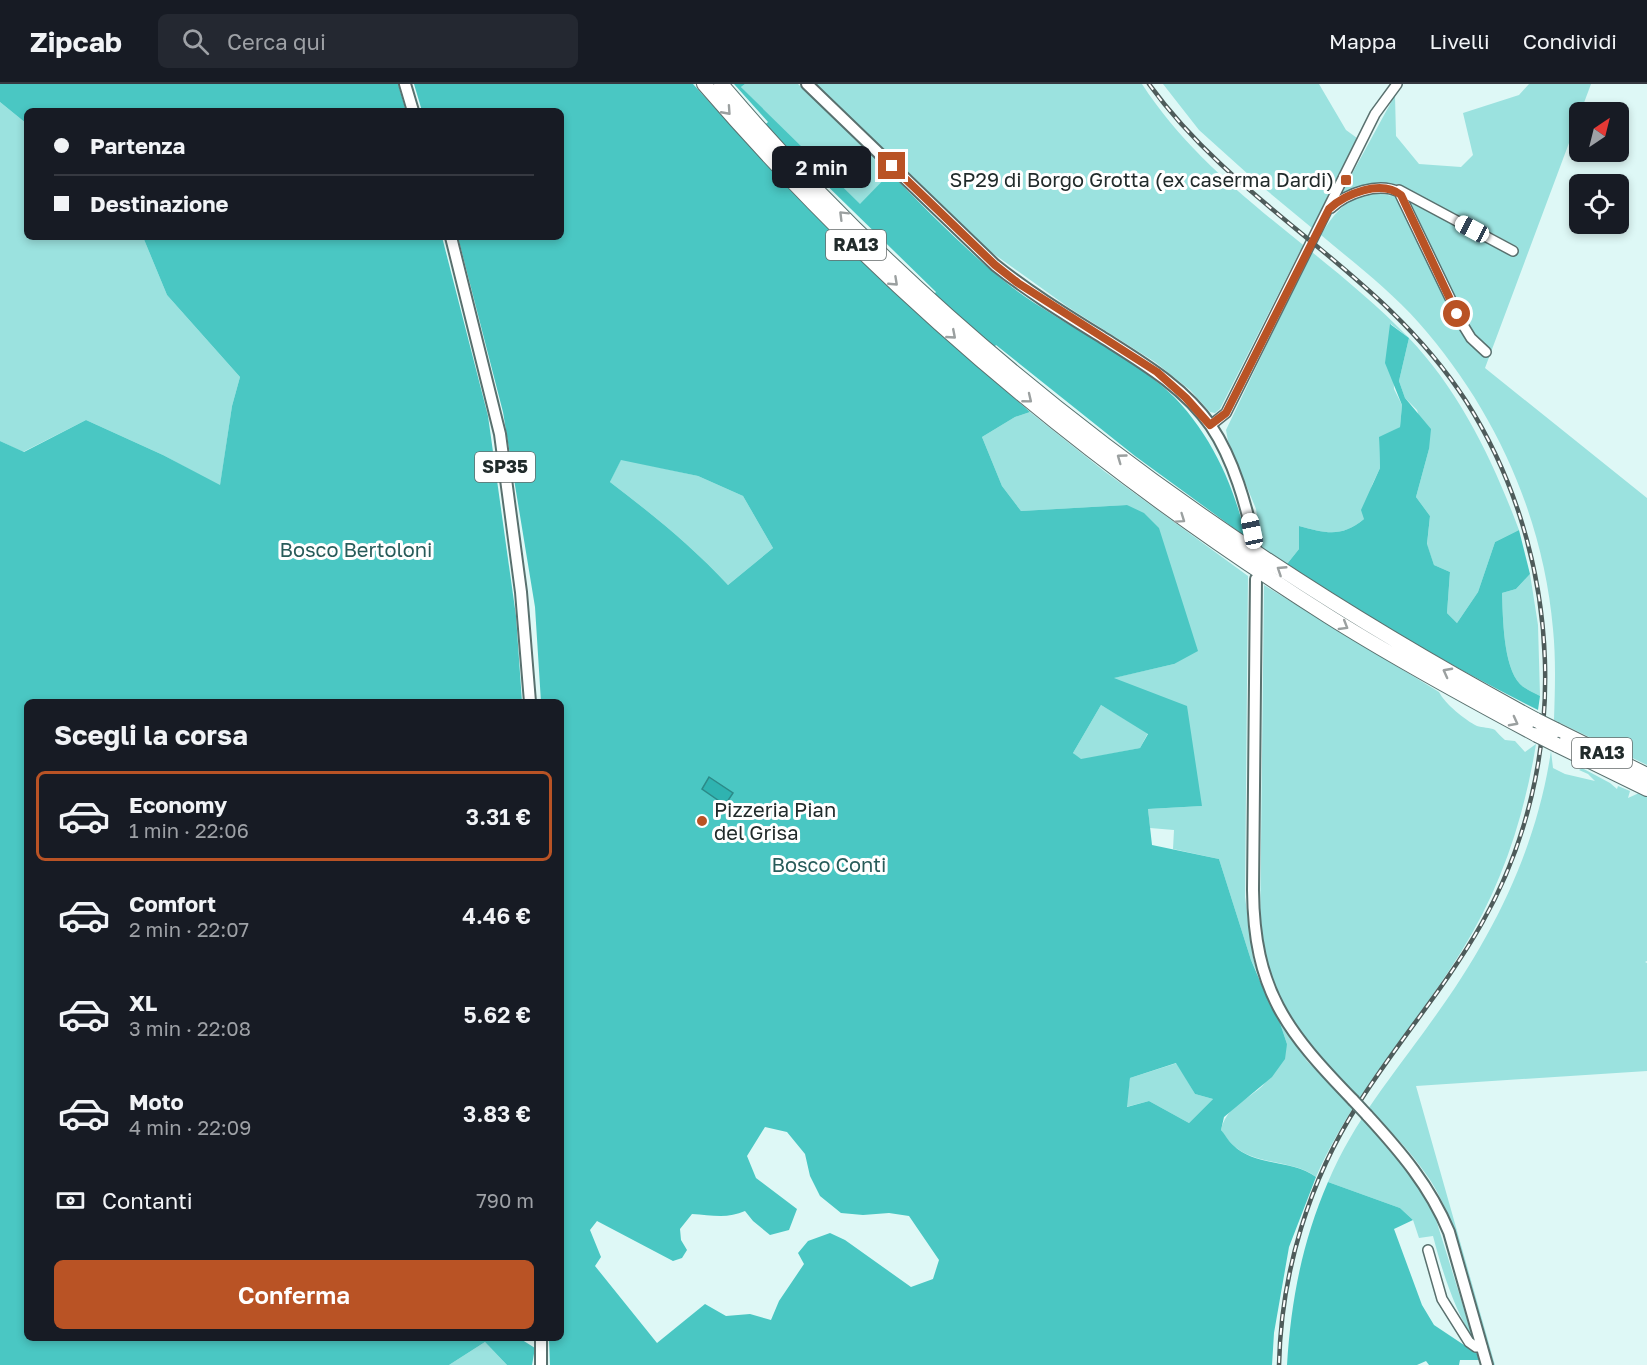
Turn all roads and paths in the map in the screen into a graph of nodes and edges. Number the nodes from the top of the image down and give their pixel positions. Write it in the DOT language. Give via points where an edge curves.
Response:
graph roads {
  1 [pos="405,84"];
  2 [pos="704,84"];
  3 [pos="720,84"];
  4 [pos="807,84"];
  5 [pos="1397,84"];
  6 [pos="412,108"];
  7 [pos="755,133"];
  8 [pos="1393,190"];
  9 [pos="1329,209"];
  10 [pos="451,240"];
  11 [pos="1514,251"];
  12 [pos="1486,352"];
  13 [pos="986,356"];
  14 [pos="1210,425"];
  15 [pos="1255,545"];
  16 [pos="1256,579"];
  17 [pos="530,699"];
  18 [pos="1647,775"];
  19 [pos="1647,789"];
  20 [pos="1428,1250"];
  21 [pos="541,1341"];
  22 [pos="1482,1347"];
  23 [pos="541,1365"];
  24 [pos="1487,1365"];
  1 -- 6 [label="main road"];
  2 -- 7 [label="highway, one-way"];
  3 -- 7 [label="highway, RA13"];
  4 -- 14 [label="main road" via="995,265 1157,372"];
  5 -- 9 [label="street" via="1375,114"];
  7 -- 13 [label="highway, RA13" via="797,177 886,257 926,303"];
  8 -- 9 [label="street" via="1355,193"];
  8 -- 11 [label="street" via="1410,195"];
  8 -- 12 [label="street" via="1401,195 1466,331"];
  9 -- 14 [label="street" via="1226,413"];
  10 -- 17 [label="main road, SP35" via="500,434 521,592"];
  18 -- 13 [label="highway, RA13, one-way, bridge" via="1536,720 1386,636 1250,550"];
  13 -- 19 [label="highway, RA13, one-way, bridge" via="1105,462 1245,563 1436,681"];
  14 -- 15 [label="main road" via="1240,489"];
  16 -- 22 [label="main road, bridge" via="1253,879 1255,936 1265,976 1289,1028 1423,1180 1449,1232"];
  20 -- 22 [label="street" via="1442,1299 1469,1342"];
  21 -- 23 [label="main road"];
  22 -- 24 [label="main road"];
}
